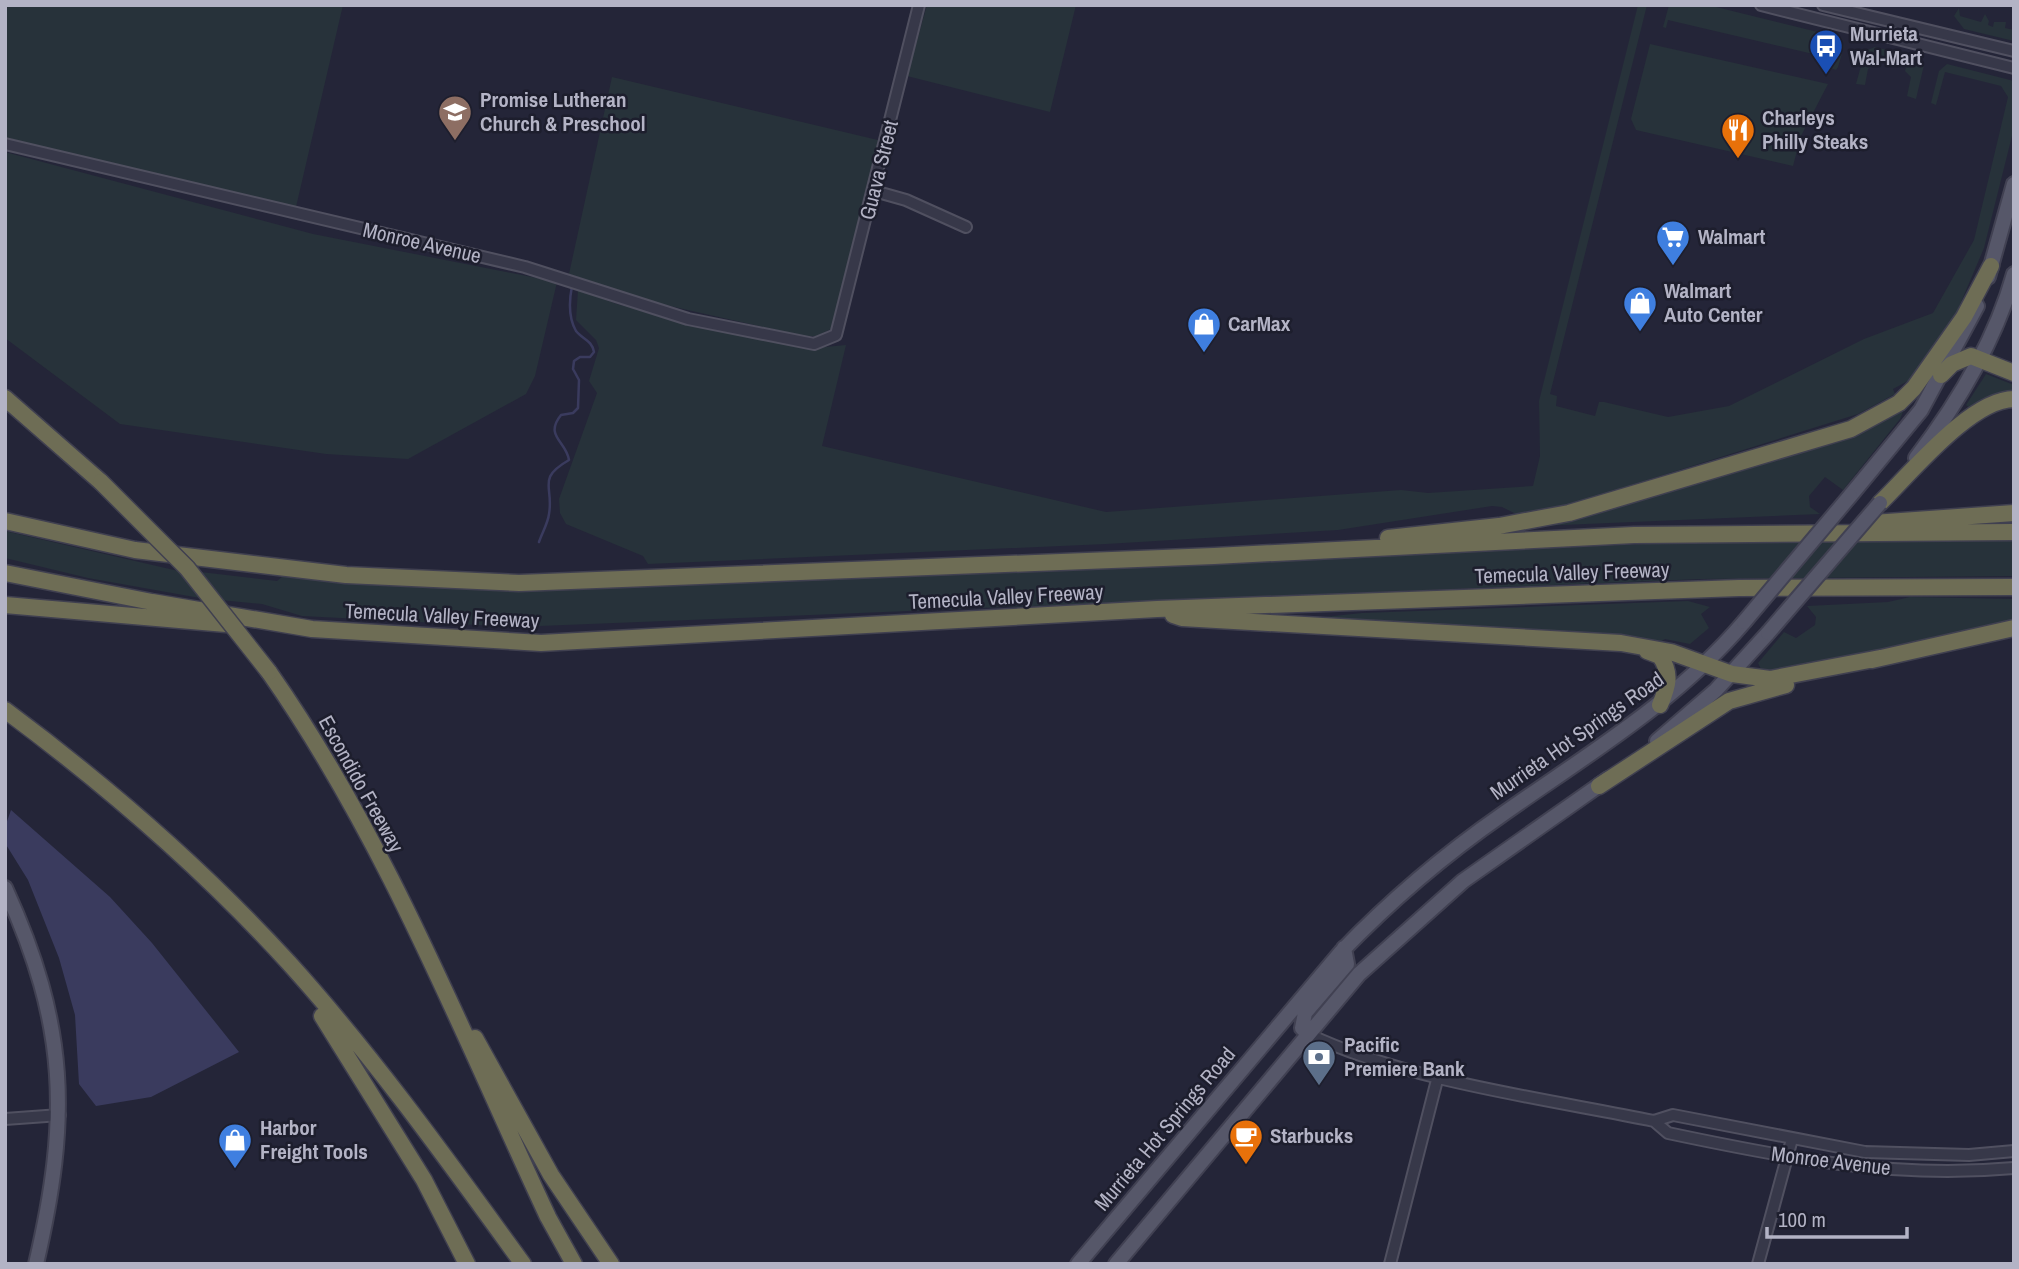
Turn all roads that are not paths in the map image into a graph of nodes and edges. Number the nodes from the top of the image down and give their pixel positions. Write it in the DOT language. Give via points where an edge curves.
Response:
graph roads {
  1 [pos="919,5"];
  2 [pos="1761,5"];
  3 [pos="1823,5"];
  4 [pos="2014,51"];
  5 [pos="2014,68"];
  6 [pos="5,144"];
  7 [pos="2014,184"];
  8 [pos="874,191"];
  9 [pos="966,227"];
  10 [pos="1991,266"];
  11 [pos="2014,274"];
  12 [pos="836,335"];
  13 [pos="1980,359"];
  14 [pos="2014,373"];
  15 [pos="1941,375"];
  16 [pos="5,398"];
  17 [pos="2014,399"];
  18 [pos="1881,503"];
  19 [pos="2014,513"];
  20 [pos="5,521"];
  21 [pos="2014,532"];
  22 [pos="1634,536"];
  23 [pos="1213,556"];
  24 [pos="5,573"];
  25 [pos="2014,587"];
  26 [pos="5,605"];
  27 [pos="1157,609"];
  28 [pos="2014,628"];
  29 [pos="312,629"];
  30 [pos="1621,643"];
  31 [pos="1880,658"];
  32 [pos="1706,665"];
  33 [pos="1732,674"];
  34 [pos="1660,705"];
  35 [pos="5,710"];
  36 [pos="1600,786"];
  37 [pos="5,888"];
  38 [pos="410,921"];
  39 [pos="1344,948"];
  40 [pos="289,964"];
  41 [pos="1308,1034"];
  42 [pos="1438,1076"];
  43 [pos="60,1115"];
  44 [pos="5,1119"];
  45 [pos="1654,1121"];
  46 [pos="1792,1139"];
  47 [pos="2014,1151"];
  48 [pos="1786,1157"];
  49 [pos="2014,1168"];
  50 [pos="36,1264"];
  51 [pos="467,1264"];
  52 [pos="523,1264"];
  53 [pos="573,1264"];
  54 [pos="611,1264"];
  55 [pos="1079,1264"];
  56 [pos="1116,1264"];
  57 [pos="1390,1264"];
  58 [pos="1758,1264"];
  1 -- 8 [label="street, Guava Street"];
  2 -- 5 [label="street"];
  3 -- 4 [label="street"];
  6 -- 12 [label="street, Monroe Avenue" via="525,267 688,319 814,344"];
  7 -- 10 [label="main road, Murrieta Hot Springs Road"];
  8 -- 9 [label="street"];
  8 -- 12 [label="street, Guava Street"];
  10 -- 15 [label="main road, Murrieta Hot Springs Road" via="1982,296"];
  10 -- 23 [label="highway" via="1965,317 1914,388 1899,403 1851,429 1569,513 1499,526"];
  11 -- 13 [label="main road"];
  13 -- 14 [label="highway"];
  13 -- 15 [label="highway" via="1962,358"];
  13 -- 18 [label="main road" via="1940,426"];
  15 -- 32 [label="main road, Murrieta Hot Springs Road, bridge" via="1921,410"];
  16 -- 38 [label="highway, Escondido Freeway, bridge" via="101,482 187,568 269,672 336,778"];
  17 -- 18 [label="highway" via="1996,401 1968,417"];
  18 -- 33 [label="main road, bridge"];
  19 -- 22 [label="highway"];
  20 -- 23 [label="highway, Temecula Valley Freeway" via="135,550 346,575 519,583"];
  21 -- 22 [label="highway, Temecula Valley Freeway"];
  22 -- 23 [label="highway, Temecula Valley Freeway"];
  24 -- 29 [label="highway, Temecula Valley Freeway"];
  25 -- 27 [label="highway, Temecula Valley Freeway" via="1725,588"];
  26 -- 29 [label="highway"];
  27 -- 29 [label="highway, Temecula Valley Freeway" via="541,643"];
  27 -- 30 [label="highway" via="1182,618"];
  28 -- 31 [label="highway"];
  30 -- 32 [label="highway" via="1671,652"];
  30 -- 34 [label="highway" via="1660,656 1665,663 1668,681"];
  31 -- 33 [label="highway" via="1770,679"];
  31 -- 36 [label="highway" via="1729,701"];
  32 -- 33 [label="highway"];
  32 -- 34 [label="main road, Murrieta Hot Springs Road"];
  33 -- 36 [label="main road"];
  34 -- 39 [label="main road, Murrieta Hot Springs Road" via="1440,860"];
  35 -- 40 [label="highway" via="147,826"];
  36 -- 41 [label="main road" via="1463,881 1359,974"];
  37 -- 43 [label="main road" via="32,952 50,1014"];
  38 -- 53 [label="highway, Escondido Freeway"];
  38 -- 54 [label="highway" via="551,1175"];
  39 -- 41 [label="main road" via="1347,964 1305,1013 1302,1028"];
  39 -- 55 [label="main road, Murrieta Hot Springs Road"];
  40 -- 51 [label="highway" via="424,1180"];
  40 -- 52 [label="highway" via="387,1082"];
  41 -- 42 [label="street, Monroe Avenue"];
  41 -- 56 [label="main road"];
  42 -- 45 [label="street, Monroe Avenue"];
  42 -- 57 [label="street"];
  43 -- 44 [label="street"];
  43 -- 50 [label="main road" via="51,1200"];
  45 -- 46 [label="street, Monroe Avenue" via="1673,1115"];
  45 -- 48 [label="street, Monroe Avenue" via="1668,1133"];
  46 -- 47 [label="street, Monroe Avenue" via="1865,1152 1969,1155"];
  46 -- 48 [label="street"];
  48 -- 49 [label="street, Monroe Avenue" via="1912,1171"];
  48 -- 58 [label="street"];
}
